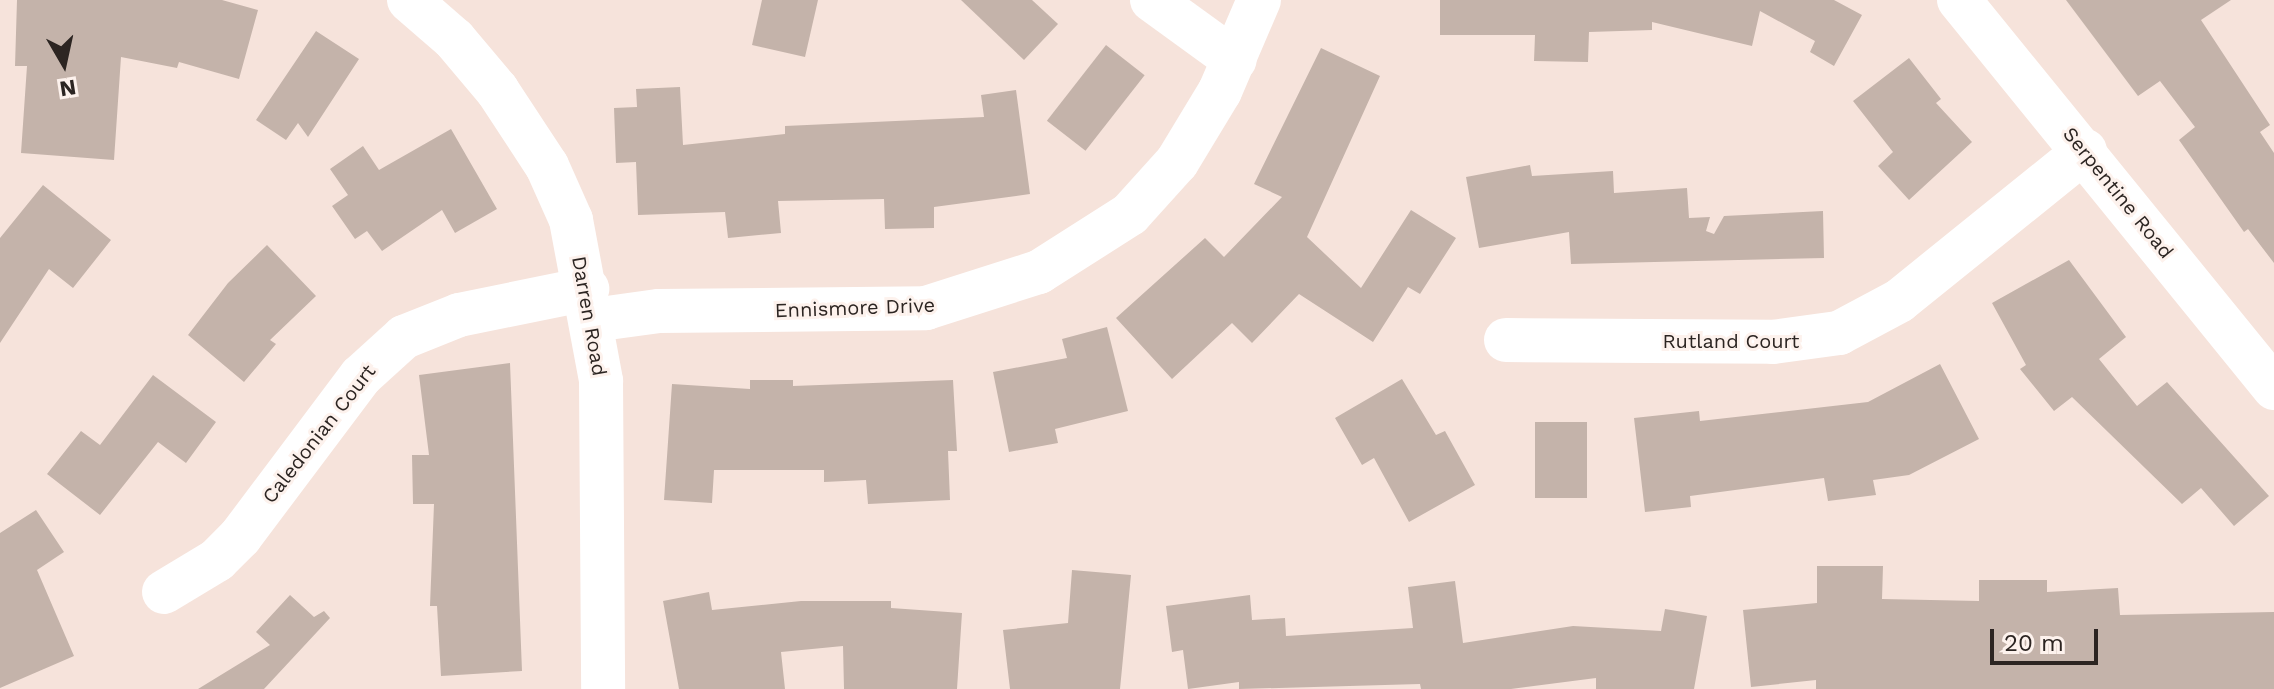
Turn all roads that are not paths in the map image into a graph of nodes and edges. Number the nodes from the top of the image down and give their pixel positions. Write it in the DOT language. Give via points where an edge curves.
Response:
graph roads {
  1 [pos="409,0"];
  2 [pos="1152,0"];
  3 [pos="1259,0"];
  4 [pos="1959,0"];
  5 [pos="1235,60"];
  6 [pos="2085,151"];
  7 [pos="590,304"];
  8 [pos="1506,340"];
  9 [pos="2274,388"];
  10 [pos="164,592"];
  11 [pos="603,689"];
  1 -- 7 [label="street, Darren Road" via="454,39 529,135 571,220"];
  2 -- 5 [label="street"];
  3 -- 5 [label="street, Ennismore Drive"];
  4 -- 6 [label="street, Serpentine Road"];
  5 -- 7 [label="street, Ennismore Drive" via="1177,162 1130,214 1070,257 1004,287 926,308 659,311"];
  6 -- 8 [label="street, Rutland Court" via="1899,301 1839,333 1773,342"];
  6 -- 9 [label="street, Serpentine Road"];
  7 -- 10 [label="street, Caledonian Court" via="459,315 404,337 361,376 240,537 217,560"];
  7 -- 11 [label="street, Darren Road" via="601,381"];
}
